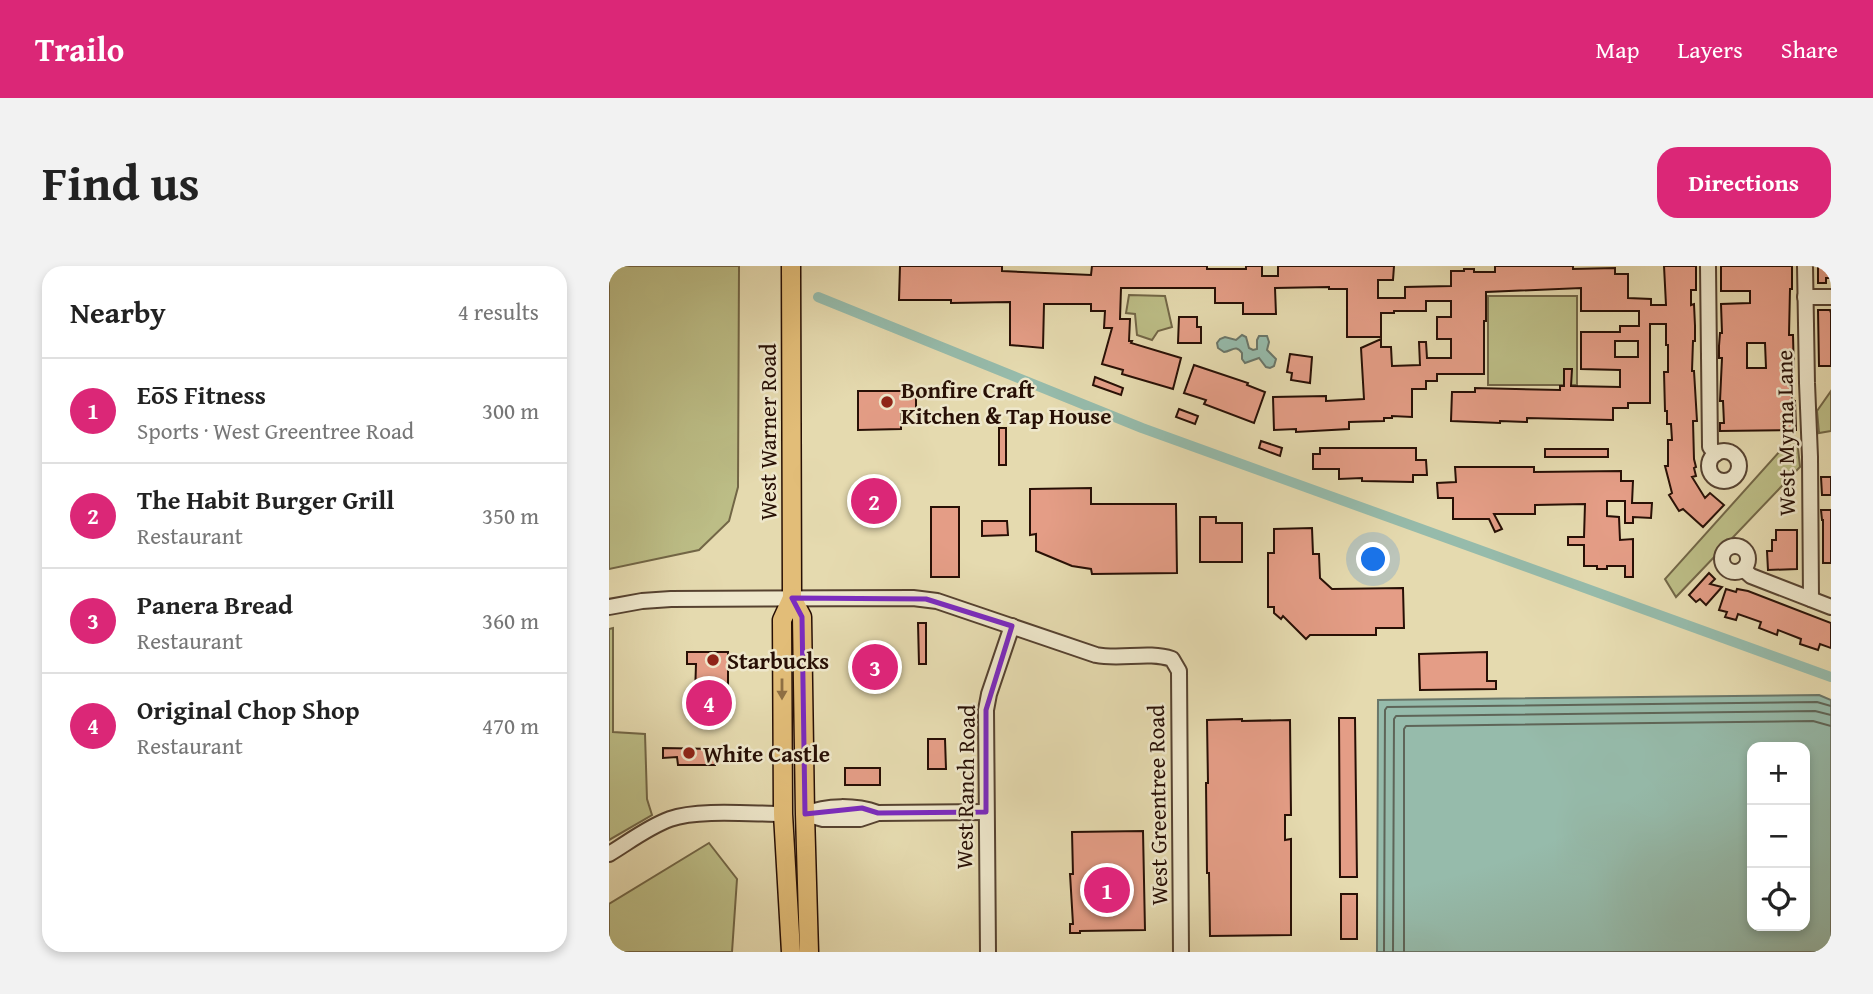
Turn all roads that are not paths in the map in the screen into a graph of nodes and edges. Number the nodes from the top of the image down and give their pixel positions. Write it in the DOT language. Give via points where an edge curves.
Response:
graph roads {
  1 [pos="791,266"];
  2 [pos="1708,266"];
  3 [pos="1805,266"];
  4 [pos="1805,297"];
  5 [pos="1831,297"];
  6 [pos="1716,454"];
  7 [pos="1743,569"];
  8 [pos="792,598"];
  9 [pos="1811,599"];
  10 [pos="609,607"];
  11 [pos="1831,607"];
  12 [pos="1012,626"];
  13 [pos="986,812"];
  14 [pos="783,814"];
  15 [pos="805,814"];
  16 [pos="609,854"];
  17 [pos="803,952"];
  18 [pos="988,952"];
  19 [pos="1181,952"];
  1 -- 8 [label="main road, West Warner Road"];
  2 -- 6 [label="street" via="1710,447"];
  3 -- 4 [label="street, West Myrna Lane"];
  4 -- 5 [label="street"];
  4 -- 9 [label="street, West Myrna Lane"];
  7 -- 9 [label="street"];
  8 -- 10 [label="street" via="671,599"];
  8 -- 12 [label="street" via="926,599"];
  8 -- 14 [label="main road, West Warner Road, one-way" via="782,620"];
  8 -- 15 [label="main road, West Warner Road" via="802,617"];
  9 -- 11 [label="street"];
  12 -- 13 [label="street, West Ranch Road" via="986,710"];
  12 -- 19 [label="street, West Greentree Road" via="1096,655 1172,659 1179,670"];
  13 -- 15 [label="street" via="878,813 862,808 819,808"];
  13 -- 18 [label="street, West Ranch Road"];
  14 -- 16 [label="street" via="681,816"];
  14 -- 17 [label="main road" via="790,817 795,829"];
  15 -- 17 [label="main road, West Warner Road"];
}
